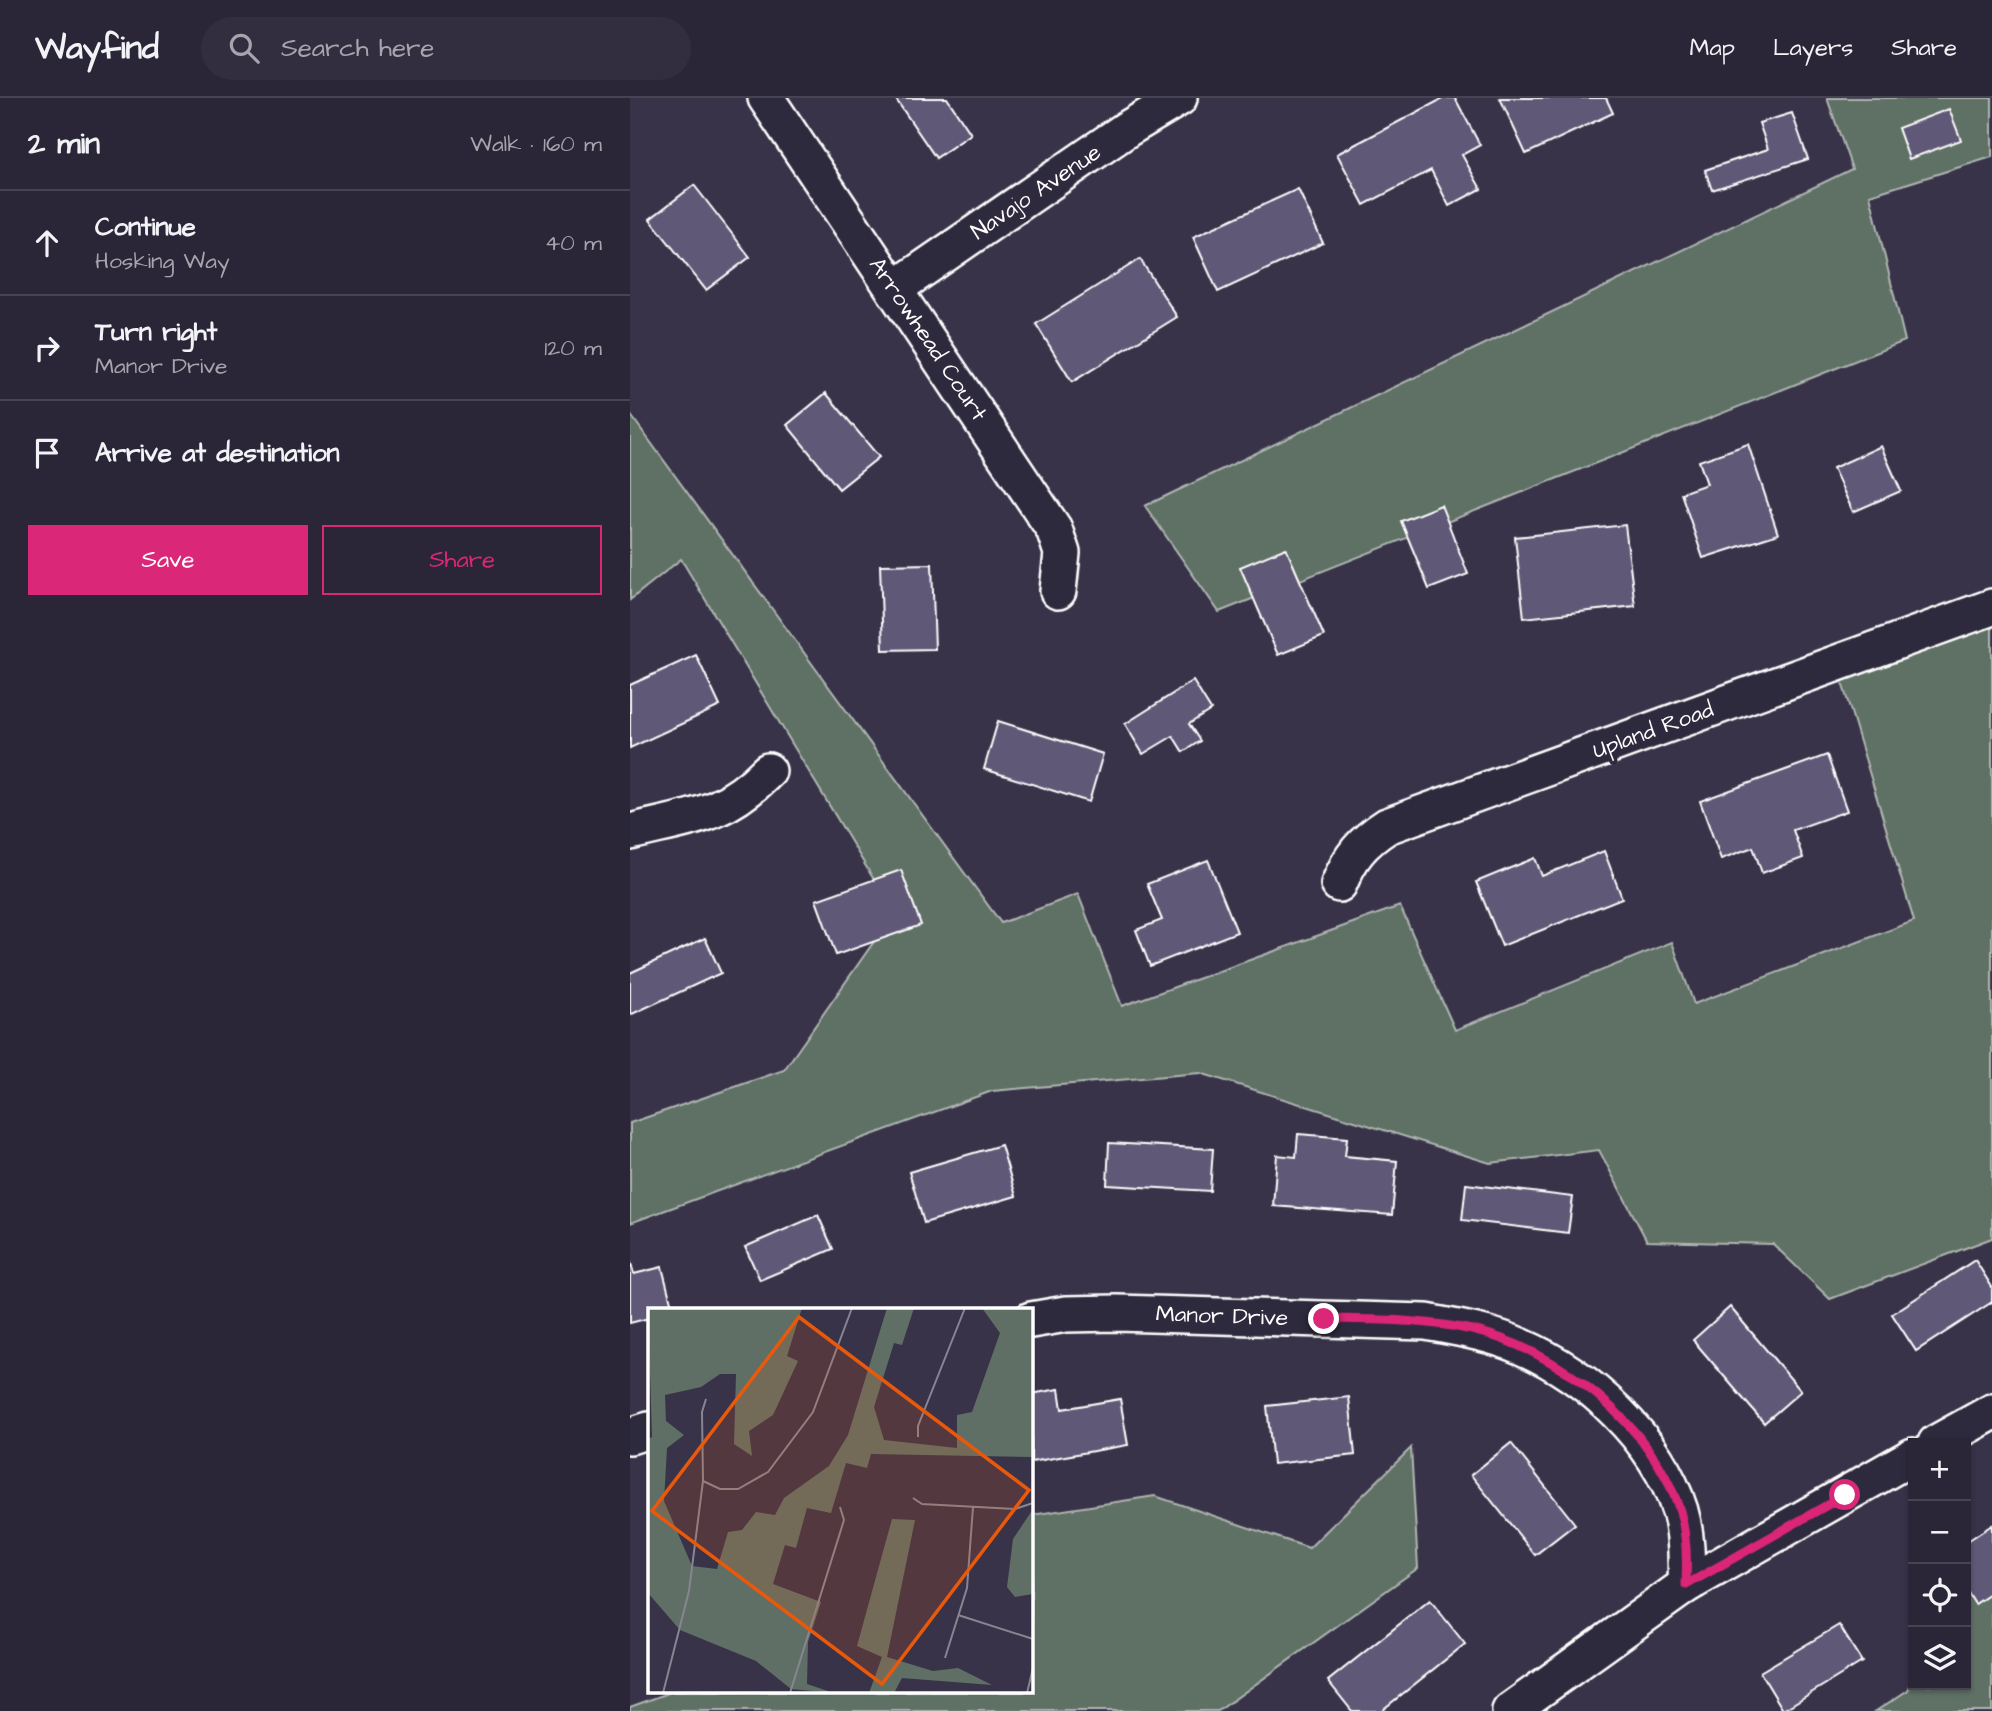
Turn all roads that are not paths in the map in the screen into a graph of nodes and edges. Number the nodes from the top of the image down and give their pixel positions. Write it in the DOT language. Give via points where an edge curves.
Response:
graph roads {
  1 [pos="766,98"];
  2 [pos="1179,98"];
  3 [pos="894,289"];
  4 [pos="1058,591"];
  5 [pos="1992,607"];
  6 [pos="768,771"];
  7 [pos="630,832"];
  8 [pos="1339,884"];
  9 [pos="1032,1320"];
  10 [pos="1992,1412"];
  11 [pos="648,1430"];
  12 [pos="630,1436"];
  13 [pos="1945,1438"];
  14 [pos="1908,1459"];
  15 [pos="1686,1585"];
  16 [pos="1510,1711"];
  1 -- 3 [label="street, Arrowhead Court"];
  2 -- 3 [label="street, Navajo Avenue"];
  3 -- 4 [label="street, Arrowhead Court" via="1054,528 1062,553"];
  5 -- 8 [label="street, Upland Road" via="1387,826 1350,858"];
  6 -- 7 [label="street" via="719,810"];
  9 -- 15 [label="street, Manor Drive" via="1117,1313 1426,1322 1520,1346 1563,1369 1595,1394 1642,1442 1667,1479 1680,1511 1687,1548"];
  10 -- 13 [label="street"];
  11 -- 12 [label="street"];
  14 -- 15 [label="street"];
  15 -- 16 [label="street"];
}
